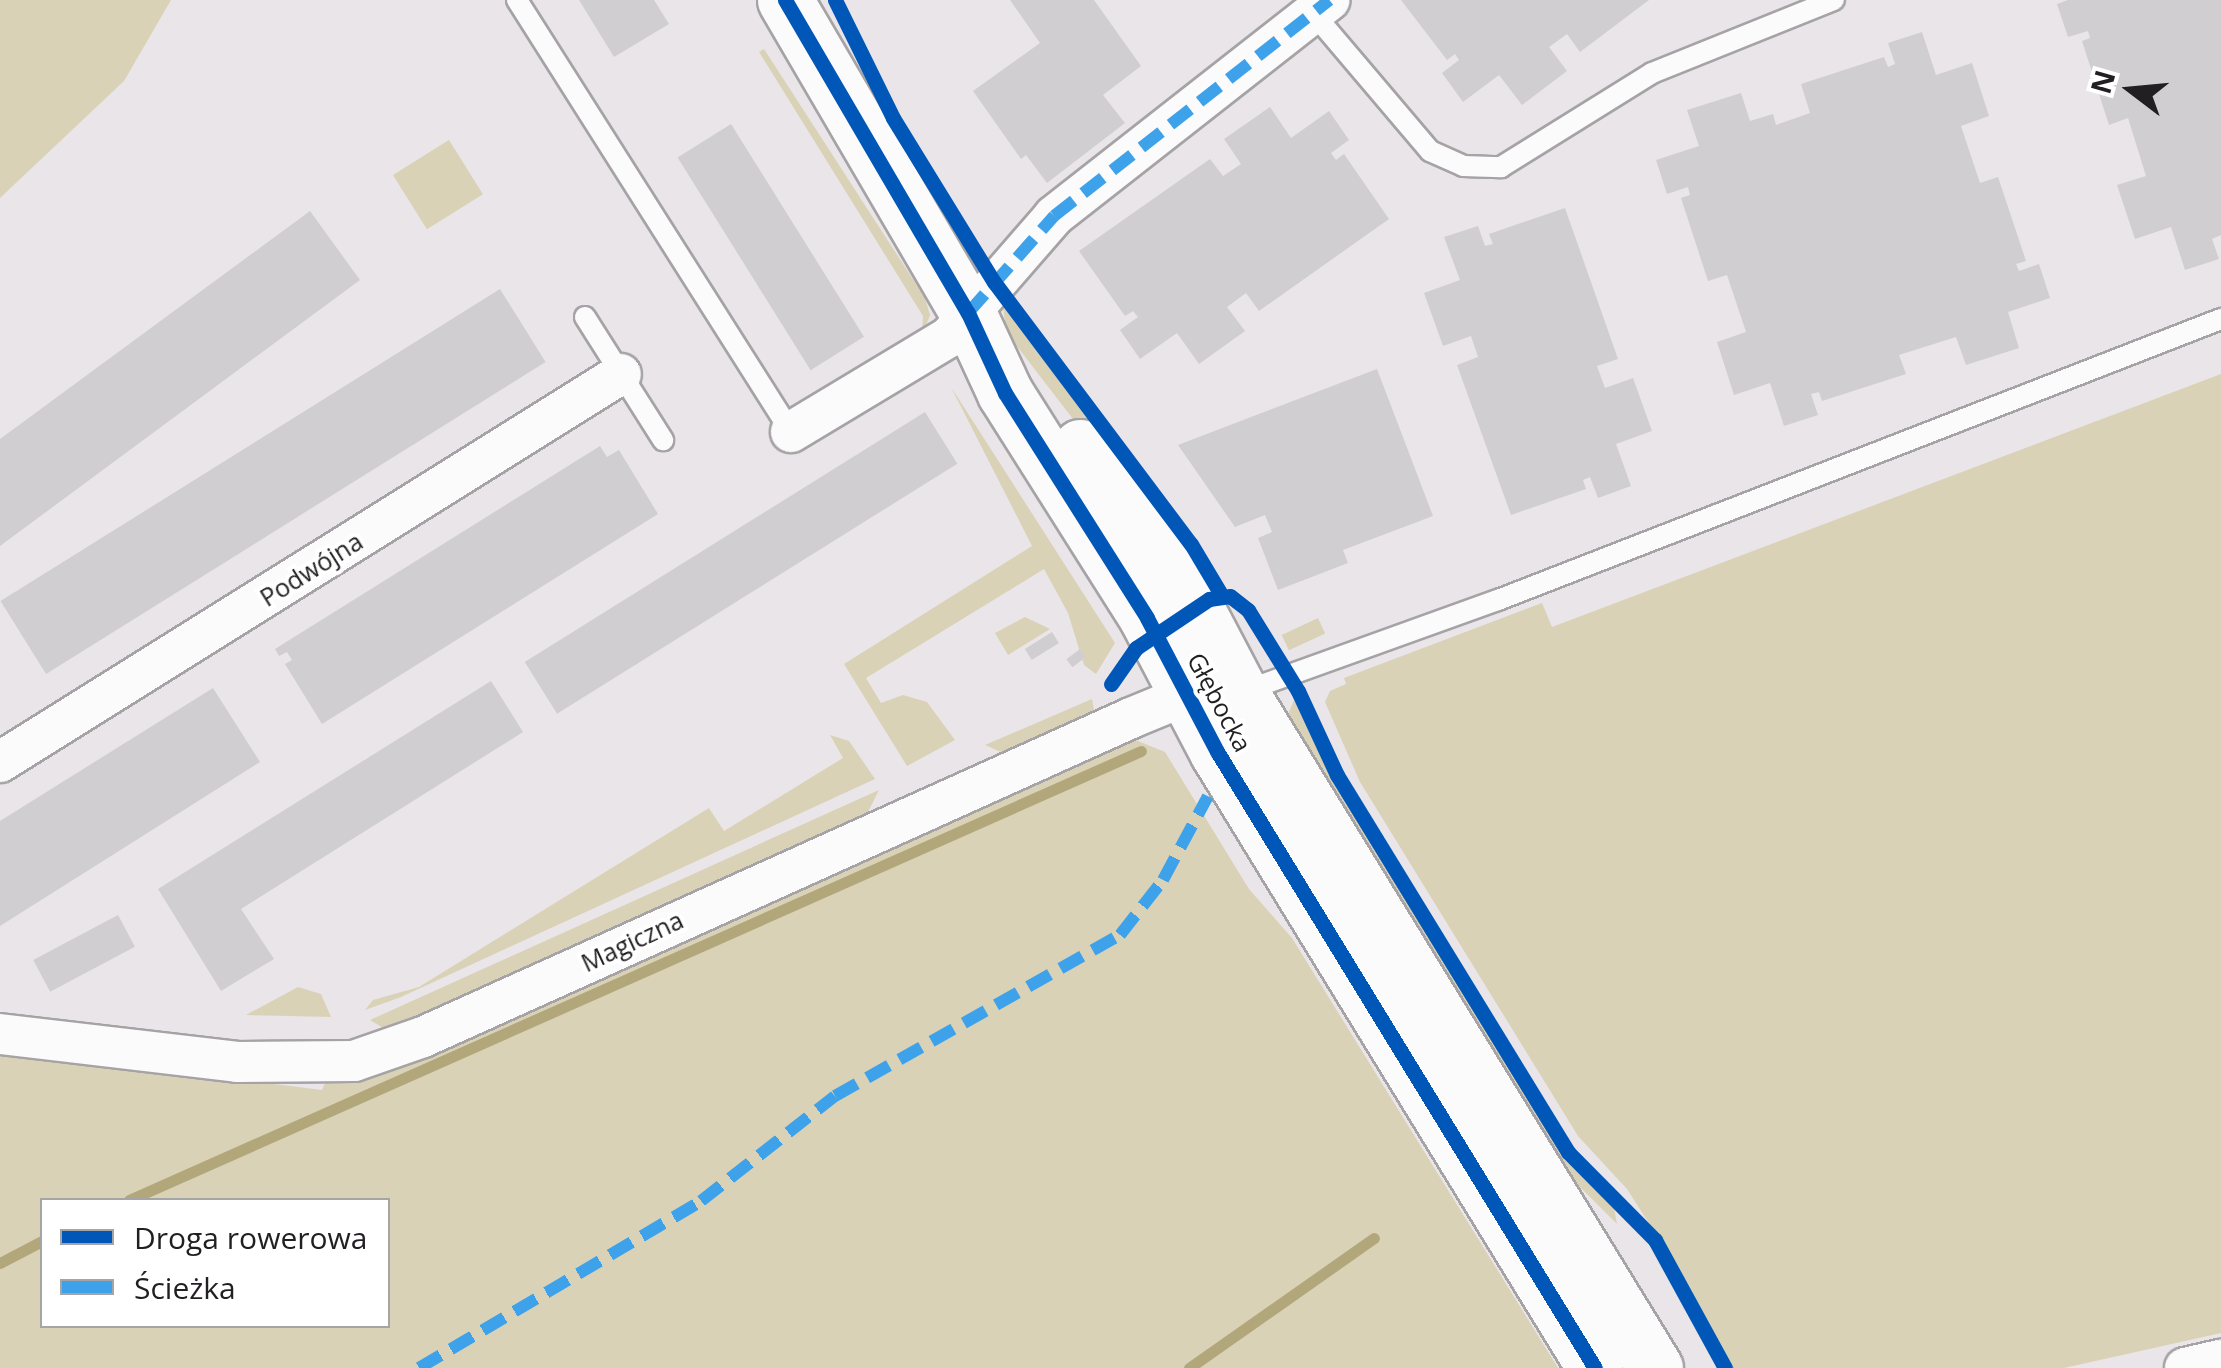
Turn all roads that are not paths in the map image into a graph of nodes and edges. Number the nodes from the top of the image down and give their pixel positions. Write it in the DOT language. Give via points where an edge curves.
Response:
graph roads {
  1 [pos="517,0"];
  2 [pos="785,0"];
  3 [pos="1834,0"];
  4 [pos="1321,7"];
  5 [pos="968,313"];
  6 [pos="585,317"];
  7 [pos="2221,319"];
  8 [pos="622,374"];
  9 [pos="791,432"];
  10 [pos="664,440"];
  11 [pos="1215,696"];
  12 [pos="0,762"];
  13 [pos="0,1034"];
  14 [pos="2221,1360"];
  15 [pos="1595,1368"];
  16 [pos="1655,1368"];
  17 [pos="2185,1368"];
  1 -- 9 [label="lane"];
  2 -- 5 [label="street, Głębocka"];
  3 -- 4 [label="lane" via="1652,73 1502,168 1464,166 1430,151"];
  4 -- 5 [label="street" via="1054,216"];
  5 -- 9 [label="street" via="949,337"];
  5 -- 11 [label="street, Głębocka" via="1005,392 1136,599"];
  6 -- 8 [label="lane"];
  7 -- 11 [label="lane" via="1498,600"];
  8 -- 10 [label="lane"];
  8 -- 12 [label="street, Podwójna"];
  11 -- 13 [label="street, Magiczna" via="1131,718 423,1037 354,1061 237,1062"];
  11 -- 15 [label="street, Głębocka"];
  11 -- 16 [label="street, Głębocka"];
  14 -- 17 [label="street"];
}
